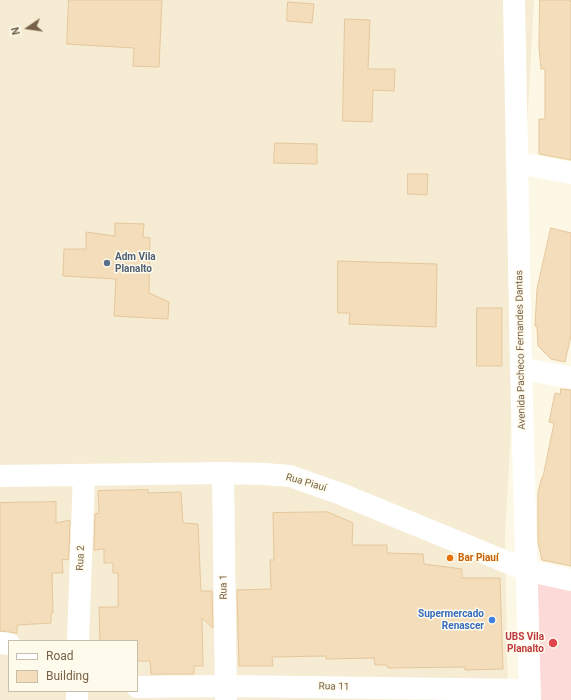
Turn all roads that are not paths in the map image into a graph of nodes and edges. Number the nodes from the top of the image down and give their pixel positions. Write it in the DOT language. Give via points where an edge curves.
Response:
graph roads {
  1 [pos="514,0"];
  2 [pos="519,163"];
  3 [pos="571,173"];
  4 [pos="521,368"];
  5 [pos="571,378"];
  6 [pos="223,473"];
  7 [pos="84,475"];
  8 [pos="0,476"];
  9 [pos="526,570"];
  10 [pos="571,580"];
  11 [pos="78,640"];
  12 [pos="138,687"];
  13 [pos="226,693"];
  14 [pos="530,695"];
  1 -- 2 [label="street, Avenida Pacheco Fernandes Dantas"];
  2 -- 3 [label="street"];
  2 -- 4 [label="street, Avenida Pacheco Fernandes Dantas"];
  4 -- 5 [label="street"];
  4 -- 9 [label="street, Avenida Pacheco Fernandes Dantas"];
  6 -- 7 [label="street, Rua Piauí"];
  6 -- 9 [label="street, Rua Piauí" via="290,476"];
  6 -- 13 [label="street, Rua 1"];
  7 -- 8 [label="street, Rua Piauí"];
  7 -- 11 [label="street, Rua 2"];
  9 -- 10 [label="street, Rua Piauí"];
  9 -- 14 [label="street, Avenida Pacheco Fernandes Dantas"];
  12 -- 13 [label="street, Rua 11"];
  13 -- 14 [label="street, Rua 11"];
}
